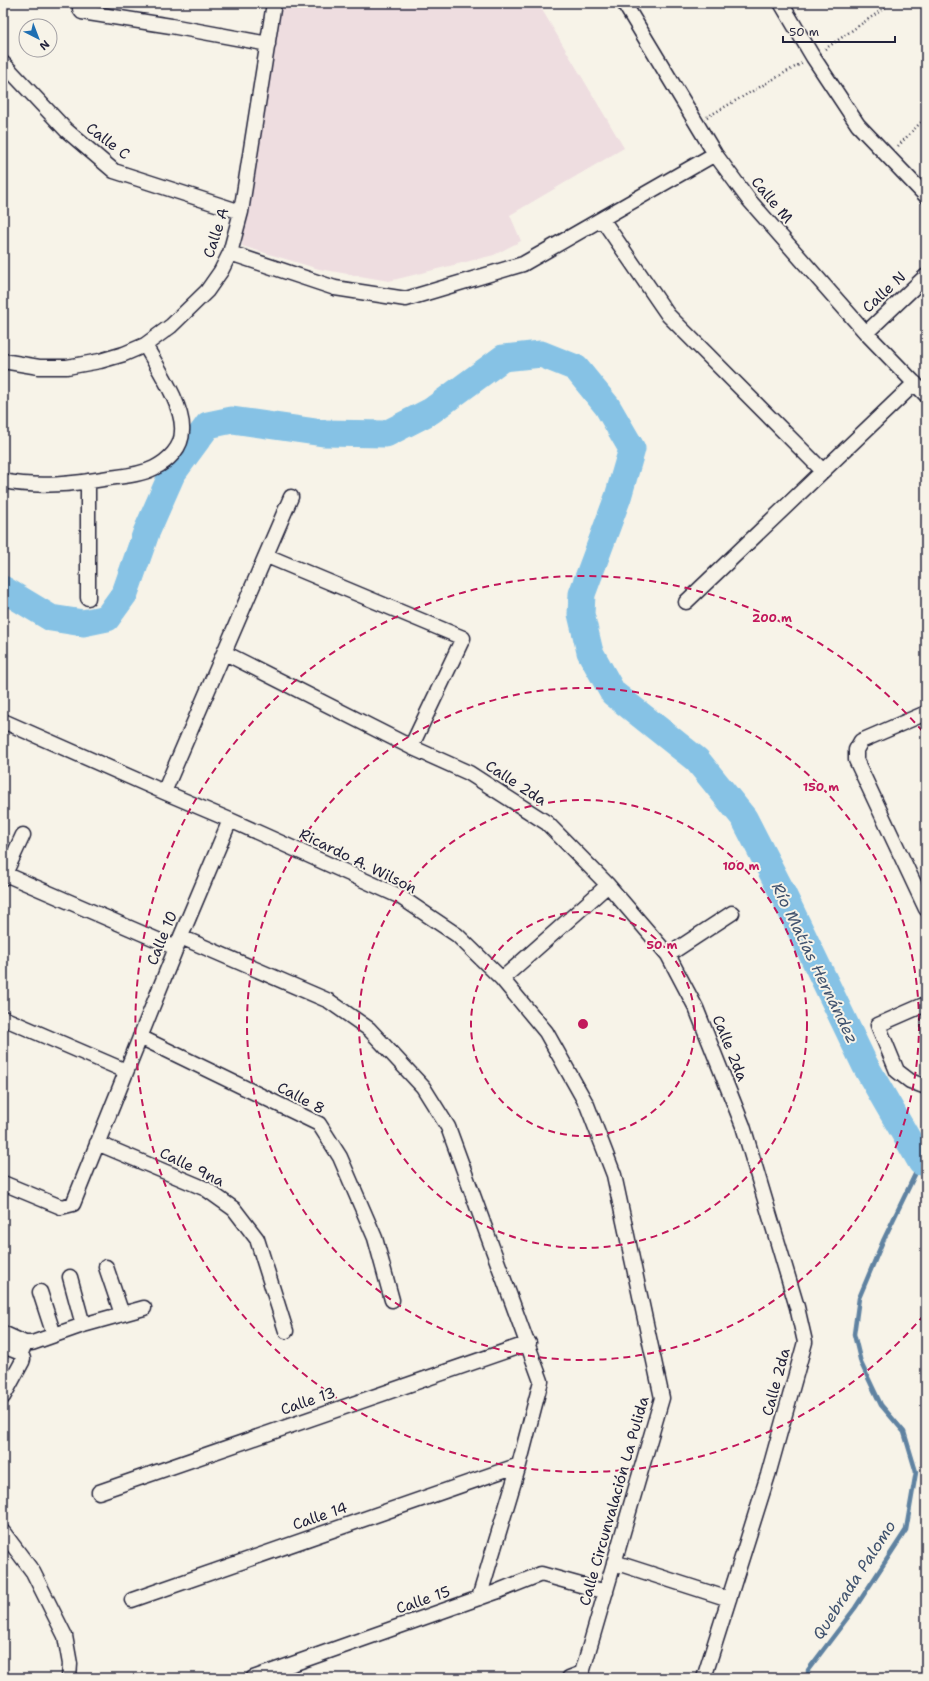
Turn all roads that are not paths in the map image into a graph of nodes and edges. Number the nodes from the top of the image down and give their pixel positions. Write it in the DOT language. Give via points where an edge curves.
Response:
graph roads {
  1 [pos="81,3"];
  2 [pos="274,3"];
  3 [pos="624,3"];
  4 [pos="781,3"];
  5 [pos="268,44"];
  6 [pos="3,63"];
  7 [pos="715,154"];
  8 [pos="926,196"];
  9 [pos="241,212"];
  10 [pos="602,219"];
  11 [pos="230,253"];
  12 [pos="926,276"];
  13 [pos="866,333"];
  14 [pos="145,345"];
  15 [pos="3,362"];
  16 [pos="915,383"];
  17 [pos="926,395"];
  18 [pos="823,471"];
  19 [pos="3,481"];
  20 [pos="88,482"];
  21 [pos="291,497"];
  22 [pos="266,556"];
  23 [pos="88,598"];
  24 [pos="686,602"];
  25 [pos="225,653"];
  26 [pos="926,713"];
  27 [pos="3,722"];
  28 [pos="411,747"];
  29 [pos="164,792"];
  30 [pos="230,820"];
  31 [pos="23,835"];
  32 [pos="4,876"];
  33 [pos="608,885"];
  34 [pos="926,909"];
  35 [pos="732,913"];
  36 [pos="178,942"];
  37 [pos="668,956"];
  38 [pos="502,978"];
  39 [pos="926,1004"];
  40 [pos="3,1018"];
  41 [pos="140,1037"];
  42 [pos="126,1071"];
  43 [pos="926,1087"];
  44 [pos="97,1143"];
  45 [pos="3,1183"];
  46 [pos="628,1238"];
  47 [pos="106,1267"];
  48 [pos="70,1277"];
  49 [pos="40,1292"];
  50 [pos="392,1300"];
  51 [pos="144,1308"];
  52 [pos="122,1314"];
  53 [pos="83,1325"];
  54 [pos="286,1331"];
  55 [pos="3,1333"];
  56 [pos="54,1335"];
  57 [pos="528,1343"];
  58 [pos="3,1346"];
  59 [pos="23,1348"];
  60 [pos="3,1397"];
  61 [pos="519,1465"];
  62 [pos="99,1492"];
  63 [pos="3,1532"];
  64 [pos="614,1562"];
  65 [pos="606,1592"];
  66 [pos="479,1598"];
  67 [pos="729,1599"];
  68 [pos="132,1600"];
  69 [pos="578,1676"];
  70 [pos="69,1678"];
  71 [pos="253,1678"];
  72 [pos="704,1678"];
  1 -- 5 [label="street" via="82,12"];
  2 -- 5 [label="street, Calle A"];
  3 -- 7 [label="street, Calle M"];
  4 -- 8 [label="street" via="858,125"];
  5 -- 9 [label="street, Calle A"];
  6 -- 9 [label="street, Calle C" via="66,130 114,171"];
  7 -- 10 [label="street"];
  7 -- 13 [label="street, Calle M" via="749,200"];
  9 -- 11 [label="street, Calle A"];
  10 -- 11 [label="street" via="523,264 406,299 335,288"];
  10 -- 18 [label="street" via="668,314"];
  11 -- 14 [label="street, Calle A" via="207,291 171,326"];
  12 -- 13 [label="street, Calle N"];
  13 -- 16 [label="street, Calle M"];
  14 -- 15 [label="street, Calle A" via="100,361 67,367 39,367"];
  14 -- 20 [label="street" via="173,396 182,422 182,438 170,458 154,468 136,474"];
  16 -- 17 [label="street, Calle M"];
  16 -- 18 [label="street"];
  18 -- 24 [label="street"];
  19 -- 20 [label="street" via="46,485"];
  20 -- 23 [label="street"];
  21 -- 22 [label="street"];
  22 -- 25 [label="street"];
  22 -- 28 [label="street" via="463,638"];
  25 -- 28 [label="street, Calle 2da"];
  25 -- 29 [label="street"];
  26 -- 34 [label="street" via="861,741 856,750 856,760"];
  27 -- 29 [label="street, Ricardo A. Wilson"];
  28 -- 33 [label="street, Calle 2da" via="469,773 547,823"];
  29 -- 30 [label="street, Ricardo A. Wilson"];
  30 -- 36 [label="street, Calle 10"];
  30 -- 38 [label="street, Ricardo A. Wilson" via="399,896 457,935"];
  31 -- 32 [label="street"];
  32 -- 36 [label="street"];
  33 -- 37 [label="street, Calle 2da"];
  33 -- 38 [label="street"];
  35 -- 37 [label="street"];
  36 -- 41 [label="street, Calle 10"];
  36 -- 57 [label="street" via="328,1001 369,1029 423,1087 448,1127"];
  37 -- 67 [label="street, Calle 2da" via="696,1008 743,1126 805,1342 768,1475"];
  38 -- 46 [label="street, Ricardo A. Wilson" via="546,1032 587,1105 614,1175"];
  39 -- 43 [label="street" via="878,1025 896,1071 910,1081"];
  40 -- 42 [label="street"];
  41 -- 42 [label="street, Calle 10"];
  41 -- 50 [label="street, Calle 8" via="319,1124 340,1157 375,1238"];
  42 -- 44 [label="street, Calle 10"];
  44 -- 45 [label="street, Calle 10" via="73,1204 61,1207"];
  44 -- 54 [label="street, Calle 9na" via="206,1189 234,1209 257,1239"];
  46 -- 64 [label="street, Calle Circunvalación La Pulida" via="662,1398"];
  47 -- 52 [label="street"];
  48 -- 53 [label="street"];
  49 -- 56 [label="street"];
  51 -- 52 [label="street"];
  52 -- 53 [label="street"];
  53 -- 56 [label="street"];
  55 -- 59 [label="street"];
  56 -- 59 [label="street"];
  57 -- 61 [label="street" via="541,1381"];
  57 -- 62 [label="street, Calle 13"];
  58 -- 59 [label="street"];
  59 -- 60 [label="street" via="22,1362"];
  61 -- 66 [label="street"];
  61 -- 68 [label="street, Calle 14"];
  63 -- 70 [label="street" via="33,1572 65,1636 70,1664"];
  64 -- 65 [label="street, Calle Circunvalación La Pulida"];
  64 -- 67 [label="street"];
  65 -- 66 [label="street, Calle 15" via="541,1574"];
  65 -- 69 [label="street, Calle Circunvalación La Pulida"];
  66 -- 71 [label="street, Calle 15"];
  67 -- 72 [label="street, Calle 2da"];
}
